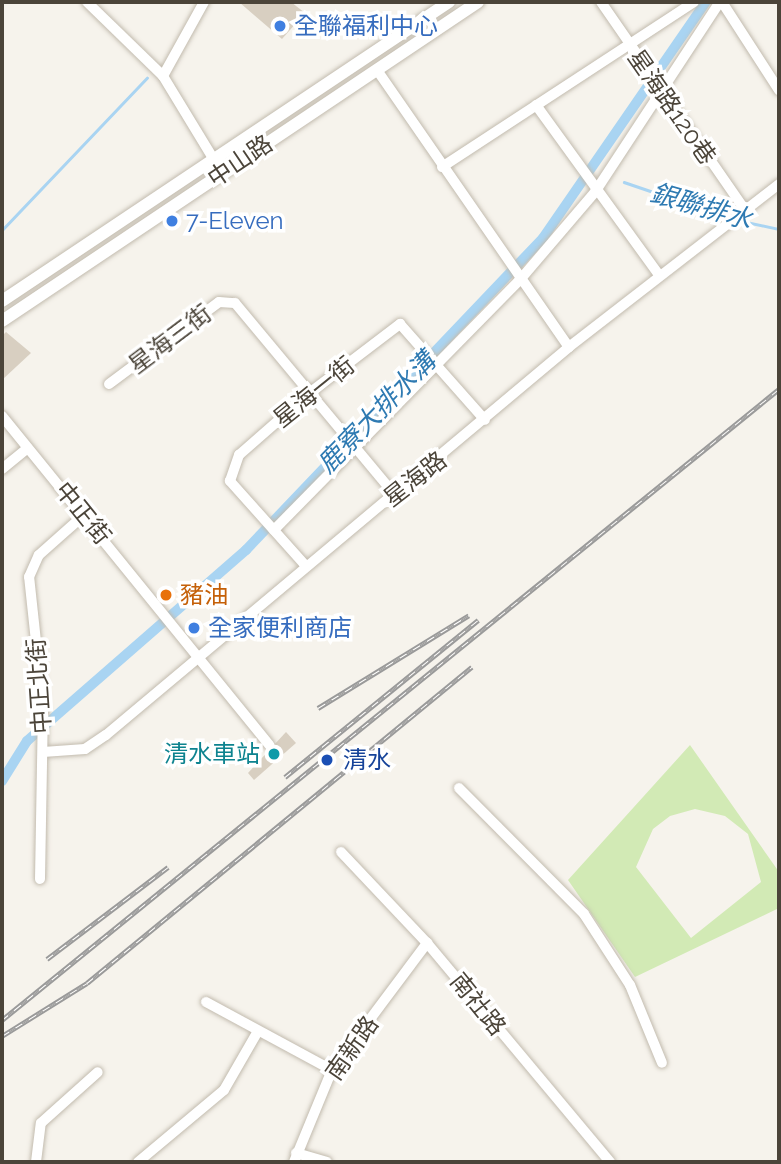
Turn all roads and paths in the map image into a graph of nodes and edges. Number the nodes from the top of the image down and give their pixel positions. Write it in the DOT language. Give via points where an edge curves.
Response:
graph roads {
  1 [pos="87,2"];
  2 [pos="204,2"];
  3 [pos="449,2"];
  4 [pos="478,2"];
  5 [pos="601,2"];
  6 [pos="694,2"];
  7 [pos="721,2"];
  8 [pos="629,46"];
  9 [pos="377,70"];
  10 [pos="163,76"];
  11 [pos="779,90"];
  12 [pos="662,92"];
  13 [pos="536,105"];
  14 [pos="212,161"];
  15 [pos="442,167"];
  16 [pos="222,173"];
  17 [pos="779,184"];
  18 [pos="595,192"];
  19 [pos="745,211"];
  20 [pos="659,275"];
  21 [pos="519,281"];
  22 [pos="2,301"];
  23 [pos="2,321"];
  24 [pos="569,347"];
  25 [pos="436,364"];
  26 [pos="109,384"];
  27 [pos="312,391"];
  28 [pos="2,416"];
  29 [pos="485,420"];
  30 [pos="356,444"];
  31 [pos="28,448"];
  32 [pos="2,469"];
  33 [pos="395,495"];
  34 [pos="84,515"];
  35 [pos="274,530"];
  36 [pos="305,565"];
  37 [pos="199,658"];
  38 [pos="269,745"];
  39 [pos="43,752"];
  40 [pos="459,788"];
  41 [pos="341,852"];
  42 [pos="40,879"];
  43 [pos="427,943"];
  44 [pos="206,1002"];
  45 [pos="258,1031"];
  46 [pos="662,1063"];
  47 [pos="332,1070"];
  48 [pos="98,1072"];
  49 [pos="295,1157"];
  50 [pos="36,1162"];
  51 [pos="138,1162"];
  52 [pos="327,1162"];
  53 [pos="610,1162"];
  1 -- 10 [label="street"];
  2 -- 10 [label="street"];
  3 -- 14 [label="street, 中山路"];
  4 -- 9 [label="street, 中山路"];
  5 -- 8 [label="street, 星海路120巷"];
  6 -- 8 [label="street"];
  7 -- 11 [label="street"];
  7 -- 12 [label="street"];
  8 -- 12 [label="street, 星海路120巷"];
  8 -- 13 [label="street"];
  9 -- 15 [label="street"];
  9 -- 16 [label="street, 中山路"];
  10 -- 14 [label="street"];
  12 -- 18 [label="street"];
  12 -- 19 [label="street, 星海路120巷"];
  13 -- 15 [label="street"];
  13 -- 18 [label="street"];
  14 -- 16 [label="street"];
  14 -- 22 [label="street, 中山路"];
  15 -- 21 [label="street"];
  16 -- 23 [label="street, 中山路"];
  17 -- 19 [label="street, 星海路"];
  18 -- 20 [label="street"];
  18 -- 21 [label="street"];
  19 -- 20 [label="street, 星海路"];
  20 -- 24 [label="street, 星海路"];
  21 -- 24 [label="street"];
  21 -- 25 [label="street"];
  24 -- 29 [label="street, 星海路"];
  25 -- 27 [label="street, 星海一街" via="400,324"];
  25 -- 29 [label="street, 星海一街"];
  25 -- 30 [label="street"];
  26 -- 27 [label="street, 星海三街" via="227,300"];
  27 -- 30 [label="street, 星海三街"];
  27 -- 35 [label="street, 星海一街" via="231,470 230,481"];
  28 -- 31 [label="street, 中正街"];
  29 -- 33 [label="street, 星海路"];
  30 -- 33 [label="street, 星海三街"];
  30 -- 35 [label="street"];
  31 -- 32 [label="street"];
  31 -- 34 [label="street, 中正街"];
  33 -- 36 [label="street, 星海路"];
  34 -- 37 [label="street, 中正街"];
  34 -- 39 [label="street, 中正北街" via="39,555 29,577"];
  35 -- 36 [label="street, 星海一街"];
  36 -- 37 [label="street, 星海路"];
  37 -- 38 [label="street, 中正街"];
  37 -- 39 [label="street, 星海路" via="85,749"];
  39 -- 42 [label="street, 中正北街"];
  40 -- 46 [label="street" via="584,914 630,985"];
  41 -- 43 [label="street, 南社路"];
  43 -- 47 [label="street, 南新路"];
  43 -- 53 [label="street, 南社路"];
  44 -- 45 [label="street"];
  45 -- 47 [label="street"];
  45 -- 51 [label="street" via="224,1090"];
  47 -- 49 [label="street, 南新路"];
  48 -- 50 [label="street" via="41,1123"];
  49 -- 52 [label="street"];
}
